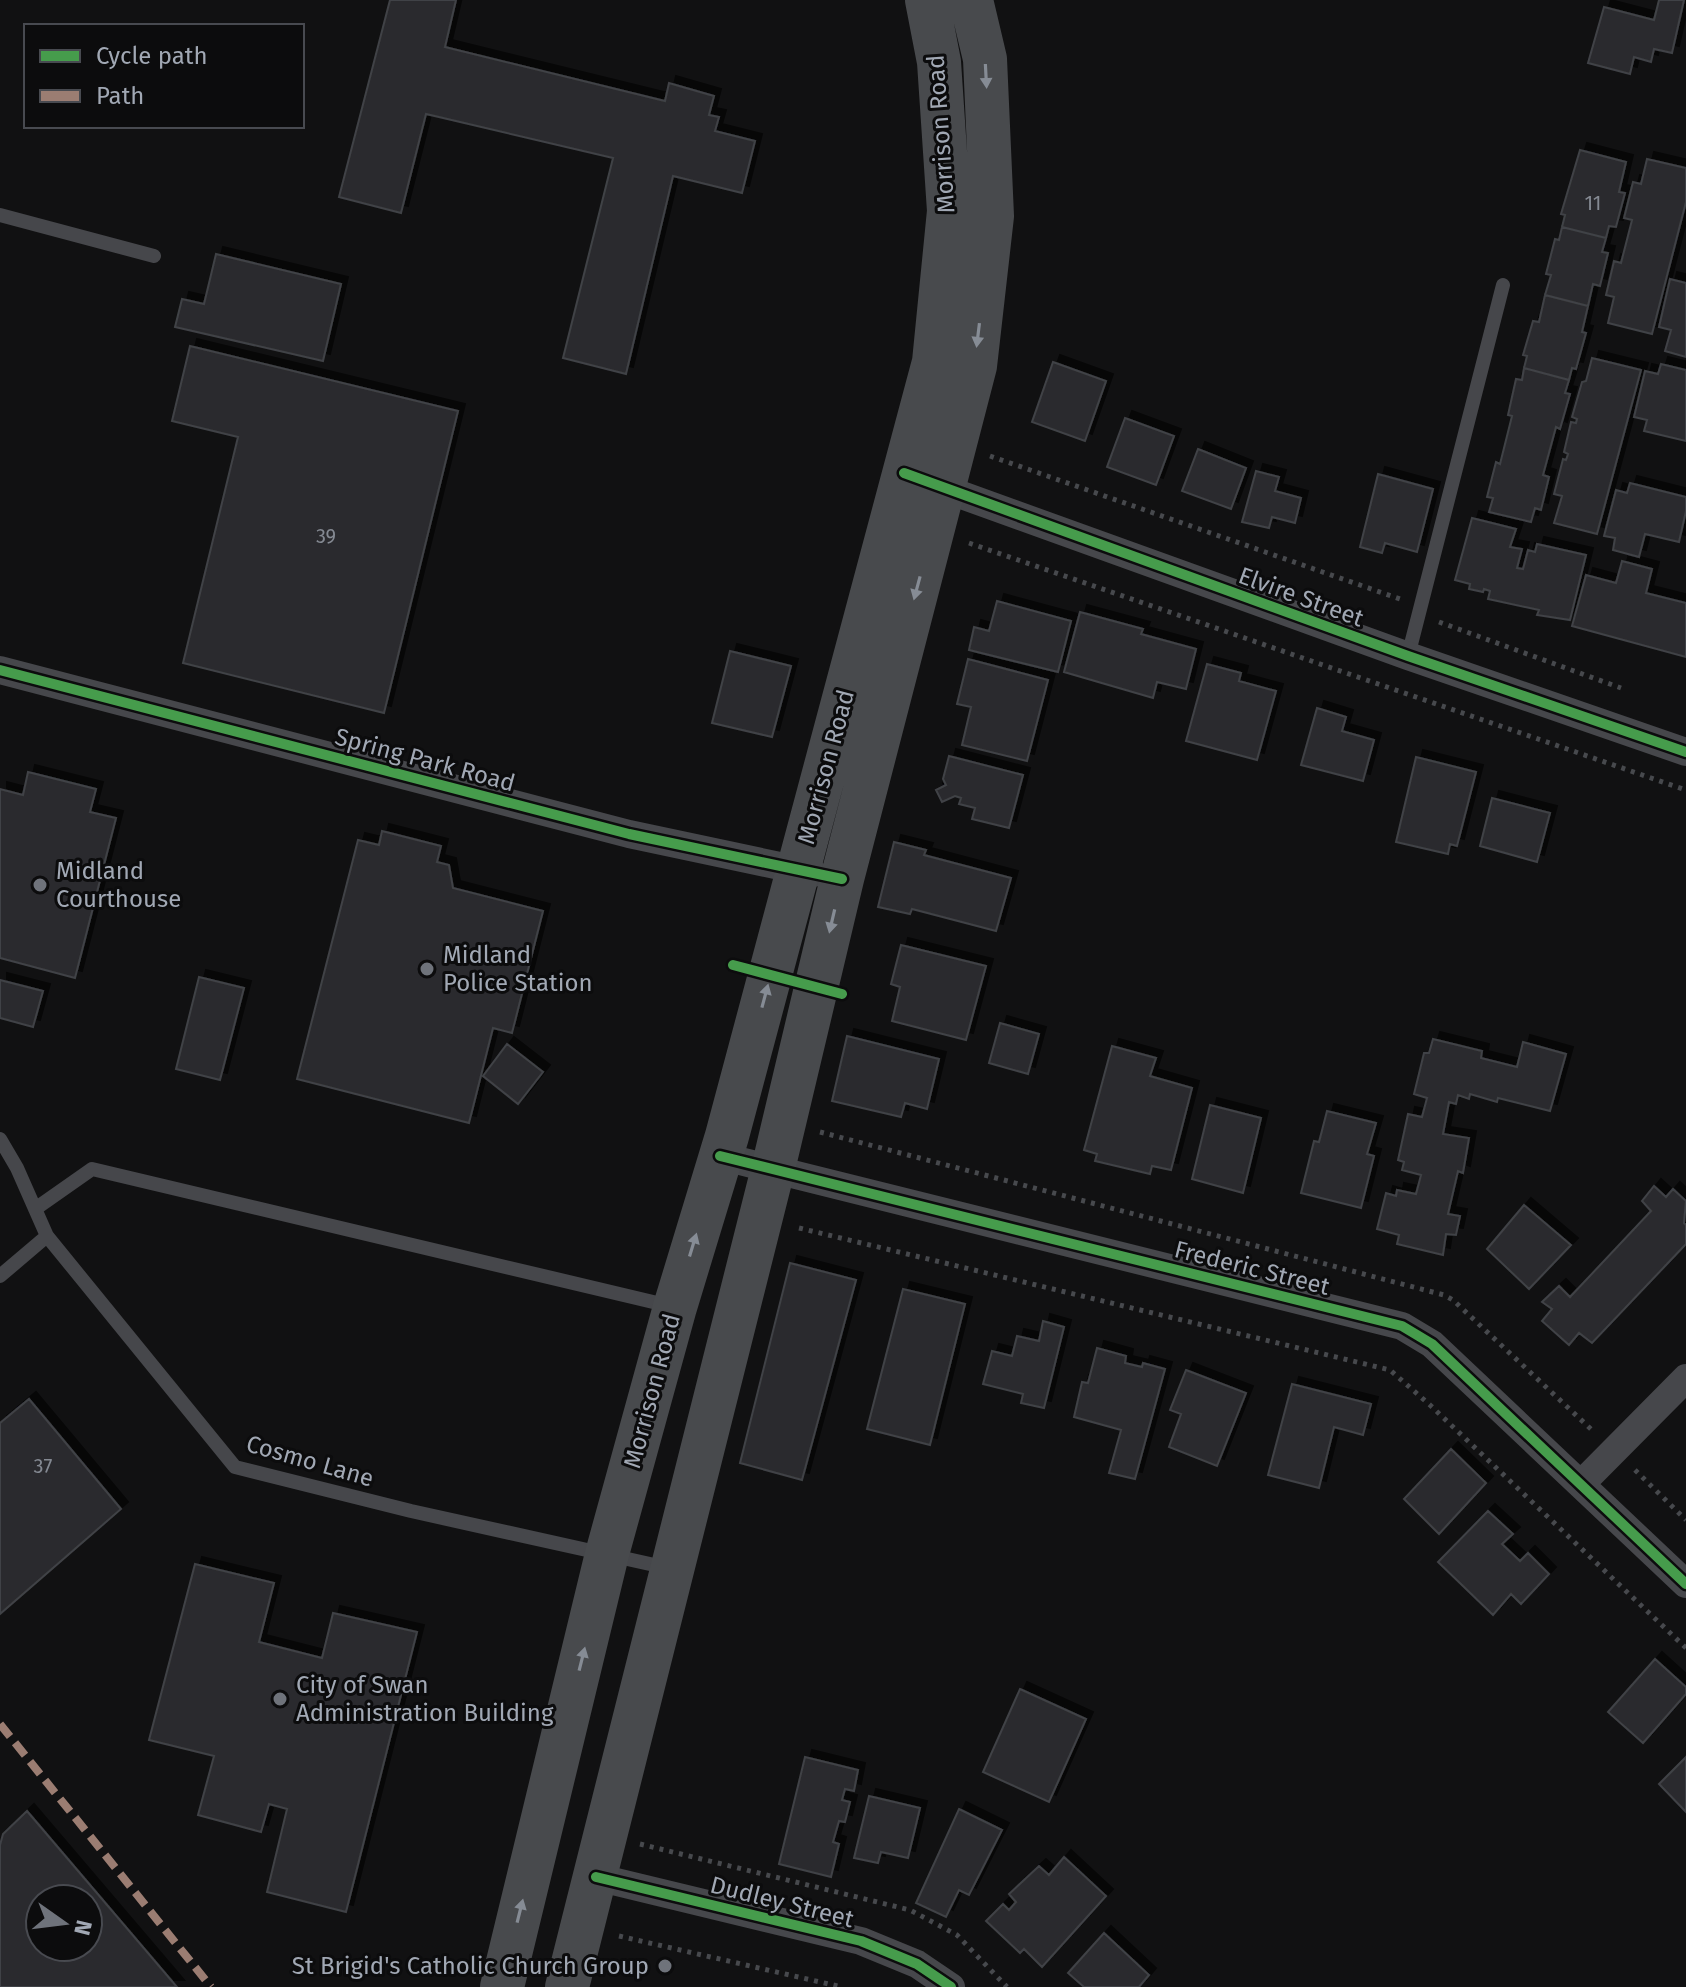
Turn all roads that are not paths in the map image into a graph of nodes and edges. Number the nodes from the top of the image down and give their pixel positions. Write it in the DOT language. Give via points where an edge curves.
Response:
graph roads {
  1 [pos="927,0"];
  2 [pos="971,0"];
  3 [pos="0,215"];
  4 [pos="154,256"];
  5 [pos="1503,285"];
  6 [pos="924,481"];
  7 [pos="1408,656"];
  8 [pos="0,670"];
  9 [pos="1686,752"];
  10 [pos="799,870"];
  11 [pos="842,879"];
  12 [pos="0,1139"];
  13 [pos="720,1156"];
  14 [pos="773,1169"];
  15 [pos="35,1209"];
  16 [pos="47,1236"];
  17 [pos="0,1276"];
  18 [pos="675,1307"];
  19 [pos="1686,1378"];
  20 [pos="1581,1484"];
  21 [pos="607,1554"];
  22 [pos="672,1569"];
  23 [pos="1686,1584"];
  24 [pos="608,1880"];
  25 [pos="502,1987"];
  26 [pos="567,1987"];
  27 [pos="951,1987"];
  1 -- 6 [label="main road, Morrison Road" via="939,62 949,211"];
  2 -- 6 [label="main road, Morrison Road, one-way" via="985,59 992,216 975,366"];
  3 -- 4 [label="lane"];
  5 -- 7 [label="lane"];
  6 -- 7 [label="street, Elvire Street"];
  6 -- 10 [label="main road, Morrison Road"];
  6 -- 11 [label="main road, Morrison Road, one-way"];
  7 -- 9 [label="street, Elvire Street"];
  8 -- 10 [label="street, Spring Park Road" via="629,834"];
  10 -- 11 [label="street, Spring Park Road"];
  13 -- 10 [label="main road, Morrison Road, one-way"];
  11 -- 14 [label="main road, Morrison Road, one-way"];
  12 -- 15 [label="lane, Cosmo Lane"];
  13 -- 14 [label="street, Frederic Street"];
  18 -- 13 [label="main road, Morrison Road, one-way"];
  14 -- 20 [label="street, Frederic Street" via="1402,1326 1432,1344"];
  14 -- 22 [label="main road, Morrison Road"];
  15 -- 16 [label="lane, Cosmo Lane"];
  15 -- 18 [label="lane" via="92,1169"];
  16 -- 17 [label="lane"];
  16 -- 21 [label="lane, Cosmo Lane" via="235,1467"];
  18 -- 21 [label="main road, Morrison Road"];
  19 -- 20 [label="street"];
  20 -- 23 [label="street, Frederic Street"];
  21 -- 22 [label="lane, Cosmo Lane"];
  25 -- 21 [label="main road, Morrison Road, one-way"];
  22 -- 24 [label="main road, Morrison Road"];
  24 -- 26 [label="main road, Morrison Road"];
  24 -- 27 [label="street, Dudley Street" via="861,1941 917,1964"];
}
